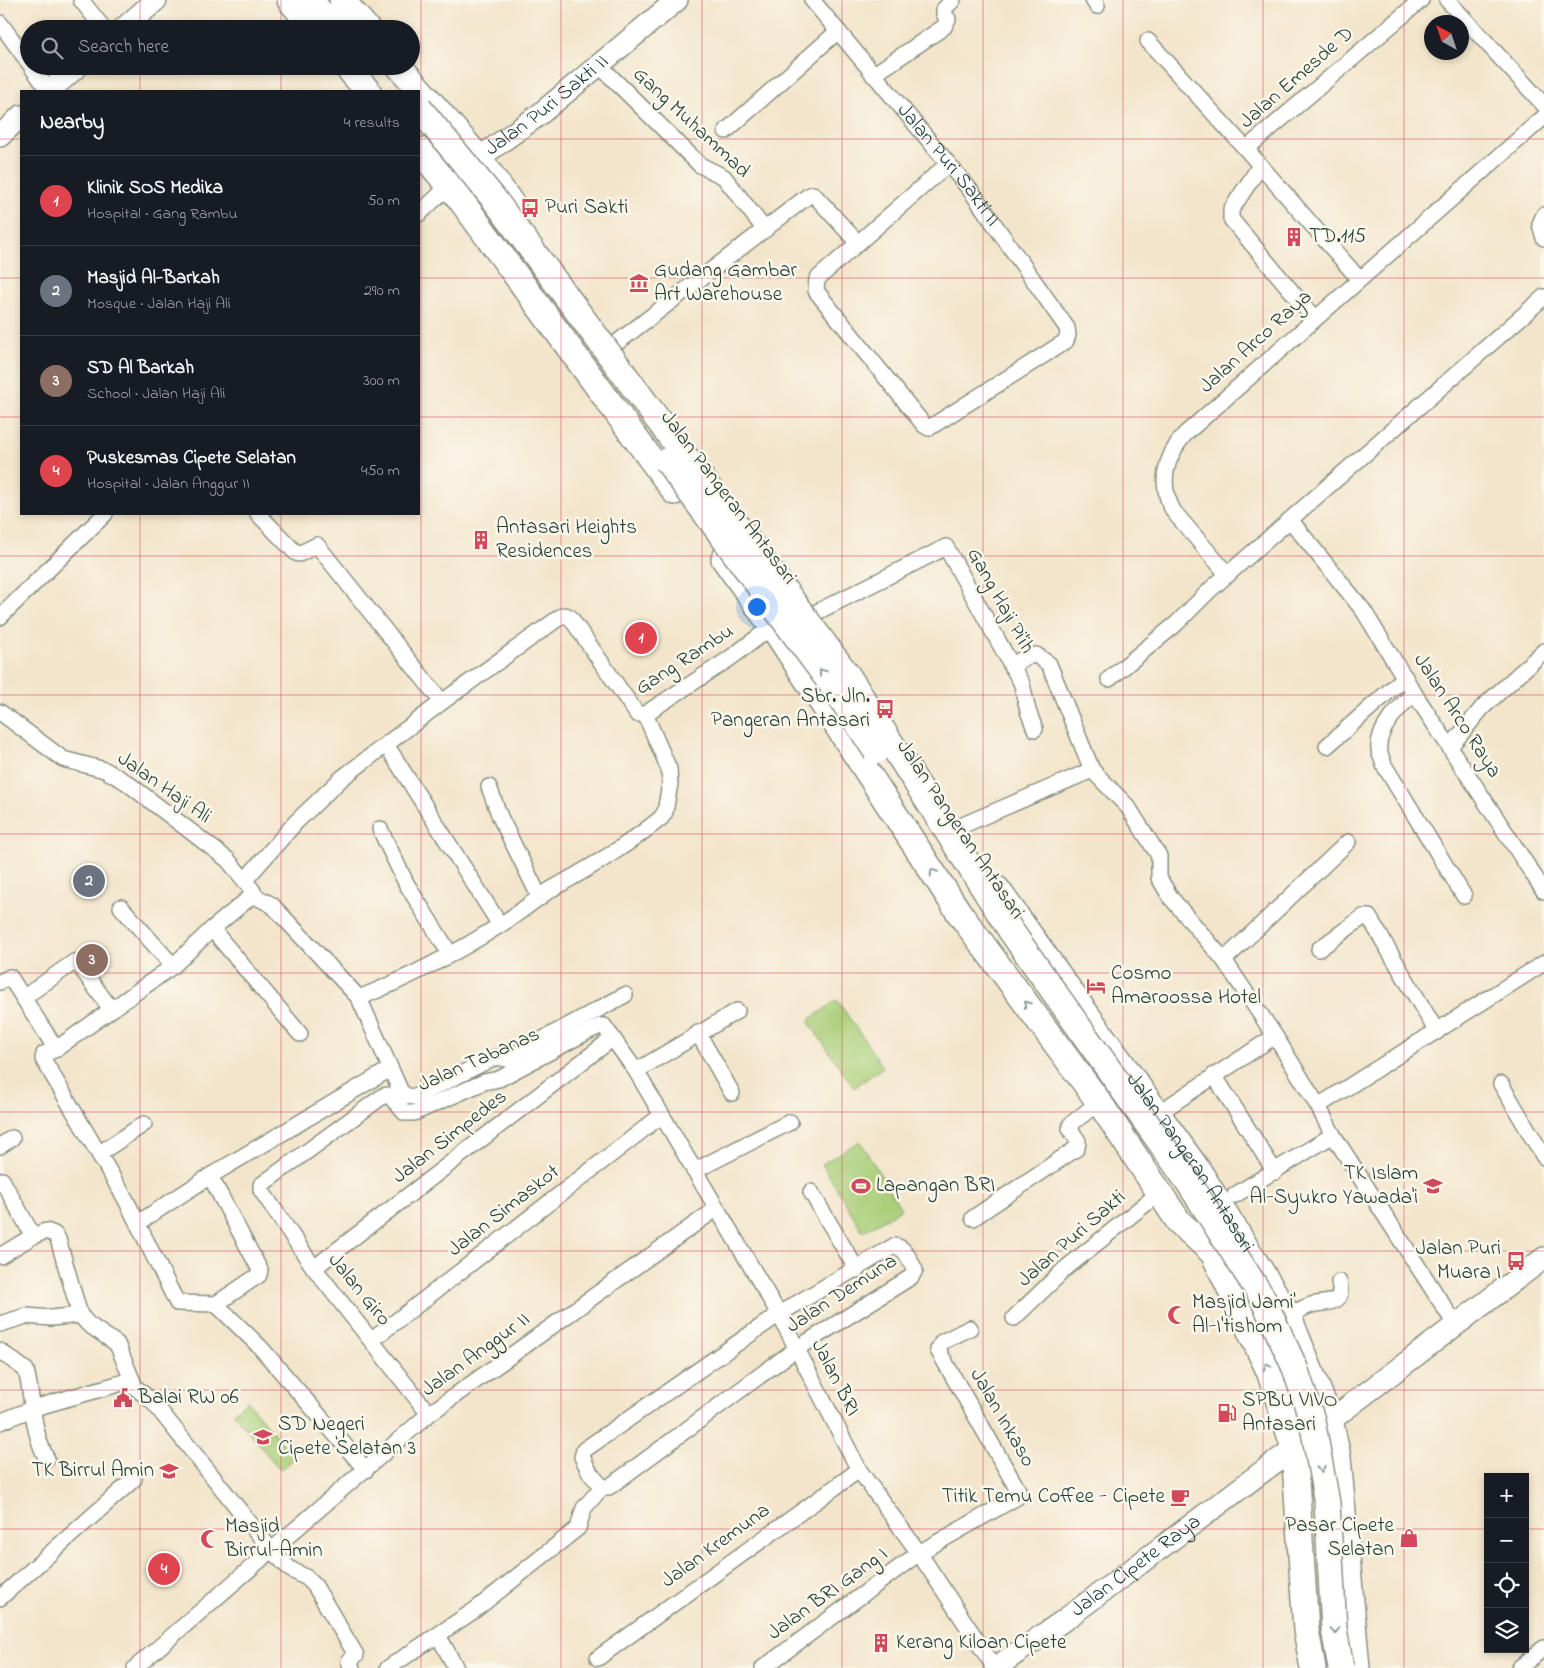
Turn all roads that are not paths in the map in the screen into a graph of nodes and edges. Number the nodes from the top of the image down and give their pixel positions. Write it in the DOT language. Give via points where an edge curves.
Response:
graph roads {
  1 [pos="81,0"];
  2 [pos="156,0"];
  3 [pos="290,0"];
  4 [pos="310,0"];
  5 [pos="329,0"];
  6 [pos="342,0"];
  7 [pos="677,0"];
  8 [pos="812,0"];
  9 [pos="953,0"];
  10 [pos="1421,0"];
  11 [pos="1447,0"];
  12 [pos="97,20"];
  13 [pos="133,20"];
  14 [pos="307,20"];
  15 [pos="327,20"];
  16 [pos="346,20"];
  17 [pos="359,20"];
  18 [pos="0,23"];
  19 [pos="838,31"];
  20 [pos="1148,41"];
  21 [pos="20,51"];
  22 [pos="599,66"];
  23 [pos="37,75"];
  24 [pos="68,75"];
  25 [pos="354,75"];
  26 [pos="373,75"];
  27 [pos="392,75"];
  28 [pos="405,75"];
  29 [pos="873,75"];
  30 [pos="48,90"];
  31 [pos="50,90"];
  32 [pos="367,90"];
  33 [pos="385,90"];
  34 [pos="404,90"];
  35 [pos="414,90"];
  36 [pos="420,100"];
  37 [pos="1544,105"];
  38 [pos="420,109"];
  39 [pos="20,117"];
  40 [pos="1544,117"];
  41 [pos="420,131"];
  42 [pos="726,131"];
  43 [pos="0,136"];
  44 [pos="420,150"];
  45 [pos="1246,150"];
  46 [pos="947,164"];
  47 [pos="1260,166"];
  48 [pos="464,172"];
  49 [pos="420,213"];
  50 [pos="1544,214"];
  51 [pos="765,230"];
  52 [pos="1544,238"];
  53 [pos="858,243"];
  54 [pos="1359,279"];
  55 [pos="1544,298"];
  56 [pos="1314,318"];
  57 [pos="610,340"];
  58 [pos="577,356"];
  59 [pos="105,515"];
  60 [pos="259,515"];
  61 [pos="1291,521"];
  62 [pos="1228,575"];
  63 [pos="811,608"];
  64 [pos="0,617"];
  65 [pos="772,626"];
  66 [pos="1544,652"];
  67 [pos="1011,666"];
  68 [pos="1405,677"];
  69 [pos="1109,679"];
  70 [pos="1414,693"];
  71 [pos="442,702"];
  72 [pos="0,712"];
  73 [pos="645,714"];
  74 [pos="1035,729"];
  75 [pos="387,746"];
  76 [pos="1327,746"];
  77 [pos="1450,747"];
  78 [pos="1092,770"];
  79 [pos="489,787"];
  80 [pos="956,828"];
  81 [pos="380,829"];
  82 [pos="1348,842"];
  83 [pos="245,880"];
  84 [pos="1544,891"];
  85 [pos="253,895"];
  86 [pos="1464,896"];
  87 [pos="540,898"];
  88 [pos="121,907"];
  89 [pos="500,925"];
  90 [pos="212,929"];
  91 [pos="1319,949"];
  92 [pos="450,954"];
  93 [pos="1224,960"];
  94 [pos="1544,963"];
  95 [pos="173,966"];
  96 [pos="5,980"];
  97 [pos="625,995"];
  98 [pos="22,998"];
  99 [pos="359,998"];
  100 [pos="111,1009"];
  101 [pos="737,1011"];
  102 [pos="600,1026"];
  103 [pos="1437,1032"];
  104 [pos="698,1033"];
  105 [pos="300,1034"];
  106 [pos="1275,1036"];
  107 [pos="613,1038"];
  108 [pos="56,1049"];
  109 [pos="390,1069"];
  110 [pos="636,1071"];
  111 [pos="1214,1076"];
  112 [pos="1500,1084"];
  113 [pos="732,1093"];
  114 [pos="1099,1102"];
  115 [pos="1318,1106"];
  116 [pos="1163,1110"];
  117 [pos="662,1115"];
  118 [pos="790,1122"];
  119 [pos="144,1124"];
  120 [pos="1333,1135"];
  121 [pos="100,1153"];
  122 [pos="1544,1157"];
  123 [pos="694,1171"];
  124 [pos="1275,1172"];
  125 [pos="210,1176"];
  126 [pos="2,1180"];
  127 [pos="261,1190"];
  128 [pos="811,1192"];
  129 [pos="1159,1192"];
  130 [pos="1235,1195"];
  131 [pos="716,1209"];
  132 [pos="974,1218"];
  133 [pos="138,1224"];
  134 [pos="33,1236"];
  135 [pos="1213,1253"];
  136 [pos="0,1256"];
  137 [pos="1544,1258"];
  138 [pos="314,1268"];
  139 [pos="857,1270"];
  140 [pos="1339,1282"];
  141 [pos="218,1304"];
  142 [pos="779,1314"];
  143 [pos="80,1315"];
  144 [pos="1288,1315"];
  145 [pos="1014,1318"];
  146 [pos="0,1324"];
  147 [pos="1455,1324"];
  148 [pos="970,1328"];
  149 [pos="372,1340"];
  150 [pos="796,1349"];
  151 [pos="0,1351"];
  152 [pos="132,1380"];
  153 [pos="34,1408"];
  154 [pos="429,1414"];
  155 [pos="1330,1420"];
  156 [pos="0,1422"];
  157 [pos="1292,1438"];
  158 [pos="47,1458"];
  159 [pos="366,1470"];
  160 [pos="859,1470"];
  161 [pos="134,1479"];
  162 [pos="602,1487"];
  163 [pos="272,1551"];
  164 [pos="919,1553"];
  165 [pos="0,1598"];
  166 [pos="438,1634"];
  167 [pos="1544,1648"];
  168 [pos="598,1658"];
  169 [pos="135,1668"];
  170 [pos="352,1668"];
  171 [pos="388,1668"];
  172 [pos="456,1668"];
  173 [pos="763,1668"];
  174 [pos="995,1668"];
  175 [pos="1314,1668"];
  176 [pos="1341,1668"];
  177 [pos="1357,1668"];
  178 [pos="1519,1668"];
  1 -- 12 [label="street"];
  2 -- 13 [label="street"];
  3 -- 14 [label="main road"];
  4 -- 15 [label="main road"];
  5 -- 16 [label="main road"];
  6 -- 17 [label="main road"];
  7 -- 22 [label="street, Jalan Puri Sakti II"];
  8 -- 19 [label="street, Jalan Puri Sakti II"];
  9 -- 29 [label="street" via="944,9 948,23"];
  10 -- 45 [label="street, Jalan Emesde D"];
  11 -- 37 [label="street"];
  18 -- 21 [label="street"];
  19 -- 29 [label="street, Jalan Puri Sakti II"];
  19 -- 42 [label="street"];
  20 -- 45 [label="street"];
  22 -- 48 [label="street, Jalan Puri Sakti II"];
  22 -- 51 [label="street, Gang Muhammad" via="700,165 724,177"];
  23 -- 30 [label="street"];
  24 -- 31 [label="street"];
  25 -- 32 [label="main road"];
  26 -- 33 [label="main road"];
  27 -- 34 [label="main road"];
  28 -- 35 [label="main road, Jalan Pangeran Antasari"];
  29 -- 46 [label="street, Jalan Puri Sakti II"];
  36 -- 48 [label="main road, Jalan Pangeran Antasari"];
  38 -- 176 [label="main road, one-way, bridge" via="500,207 848,676 1011,931 1189,1183 1262,1297 1295,1368 1312,1420 1328,1503 1334,1630"];
  39 -- 43 [label="street"];
  40 -- 54 [label="street, Jalan Arco Raya"];
  135 -- 41 [label="main road, one-way, bridge" via="1196,1217 985,920 835,689 482,207"];
  44 -- 48 [label="main road, Jalan Pangeran Antasari"];
  45 -- 47 [label="street"];
  46 -- 53 [label="street"];
  46 -- 53 [label="street, Jalan Puri Sakti II" via="971,191 1067,328 1066,341 926,428 816,291 817,279"];
  47 -- 54 [label="street"];
  47 -- 56 [label="street" via="1231,210 1231,219"];
  48 -- 49 [label="street"];
  48 -- 57 [label="main road, Jalan Pangeran Antasari"];
  48 -- 58 [label="main road, Jalan Pangeran Antasari"];
  50 -- 52 [label="street" via="1540,224"];
  51 -- 53 [label="street" via="813,194"];
  51 -- 57 [label="street"];
  54 -- 56 [label="street, Jalan Arco Raya"];
  55 -- 61 [label="street"];
  56 -- 62 [label="street, Jalan Arco Raya" via="1185,434 1168,462 1167,500"];
  57 -- 58 [label="main road"];
  57 -- 63 [label="main road, Jalan Pangeran Antasari"];
  58 -- 65 [label="main road, Jalan Pangeran Antasari"];
  59 -- 64 [label="street"];
  60 -- 71 [label="street" via="296,553 317,545"];
  61 -- 62 [label="street"];
  61 -- 68 [label="street, Jalan Arco Raya" via="1351,593"];
  62 -- 69 [label="street" via="1176,624"];
  63 -- 65 [label="street, Gang Rambu"];
  63 -- 67 [label="street, Gang Haji Pi'ih" via="946,547"];
  63 -- 80 [label="main road, Jalan Pangeran Antasari"];
  65 -- 73 [label="street, Gang Rambu" via="730,659"];
  114 -- 65 [label="main road, Jalan Pangeran Antasari, one-way" via="960,914"];
  66 -- 77 [label="street" via="1482,708"];
  67 -- 74 [label="street, Gang Haji Pi'ih" via="1022,684"];
  67 -- 78 [label="street" via="1026,657 1036,656 1049,664"];
  68 -- 70 [label="street, Jalan Arco Raya"];
  68 -- 76 [label="street"];
  70 -- 77 [label="street, Jalan Arco Raya"];
  70 -- 86 [label="street" via="1383,731 1378,749"];
  71 -- 73 [label="street, Gang Rambu" via="565,615 637,714"];
  71 -- 75 [label="street"];
  72 -- 83 [label="street, Jalan Haji Ali" via="63,759 104,770 126,782 228,860"];
  73 -- 87 [label="street" via="669,769 670,784 662,818 622,848"];
  75 -- 83 [label="street" via="324,793"];
  75 -- 89 [label="street"];
  77 -- 84 [label="street, Jalan Arco Raya"];
  78 -- 80 [label="street"];
  78 -- 93 [label="street" via="1128,807 1159,856 1159,878 1171,898"];
  79 -- 87 [label="street" via="500,817"];
  80 -- 144 [label="main road, Jalan Pangeran Antasari" via="1200,1174"];
  81 -- 92 [label="street" via="406,883"];
  82 -- 93 [label="street"];
  83 -- 85 [label="street, Jalan Haji Ali"];
  85 -- 90 [label="street"];
  85 -- 99 [label="street" via="272,905"];
  87 -- 89 [label="street"];
  88 -- 95 [label="street"];
  89 -- 92 [label="street"];
  90 -- 95 [label="street"];
  90 -- 105 [label="street"];
  91 -- 103 [label="street" via="1363,917 1369,917"];
  92 -- 99 [label="street" via="404,980"];
  93 -- 106 [label="street"];
  94 -- 103 [label="street"];
  95 -- 100 [label="street"];
  96 -- 98 [label="street"];
  97 -- 109 [label="street" via="506,1059 491,1059 415,1097 401,1092"];
  98 -- 100 [label="street" via="74,962"];
  98 -- 108 [label="street"];
  99 -- 109 [label="street"];
  100 -- 108 [label="street"];
  101 -- 104 [label="street"];
  102 -- 107 [label="street, Jalan BRI" via="607,1028"];
  102 -- 127 [label="street, Jalan Tabanas" via="499,1079 484,1082 414,1113 405,1113 389,1096 383,1096 265,1181"];
  103 -- 115 [label="street"];
  104 -- 110 [label="street"];
  104 -- 113 [label="street"];
  106 -- 111 [label="street"];
  106 -- 115 [label="street"];
  107 -- 110 [label="street, Jalan BRI"];
  107 -- 138 [label="street, Jalan Simpedes"];
  108 -- 121 [label="street" via="44,1054 43,1059"];
  109 -- 125 [label="street"];
  110 -- 117 [label="street, Jalan BRI"];
  111 -- 116 [label="street"];
  111 -- 124 [label="street"];
  112 -- 122 [label="street"];
  114 -- 129 [label="main road, Jalan Pangeran Antasari"];
  114 -- 132 [label="street" via="1071,1124 1070,1129 1078,1141 1077,1148"];
  115 -- 120 [label="street"];
  117 -- 123 [label="street, Jalan BRI"];
  117 -- 149 [label="street, Jalan Simaskot"];
  118 -- 123 [label="street"];
  119 -- 121 [label="street"];
  120 -- 124 [label="street"];
  120 -- 147 [label="street"];
  121 -- 133 [label="street"];
  123 -- 131 [label="street, Jalan BRI"];
  124 -- 130 [label="street"];
  125 -- 133 [label="street"];
  125 -- 141 [label="street" via="260,1270"];
  126 -- 134 [label="street"];
  127 -- 138 [label="street, Jalan Giro"];
  128 -- 139 [label="street"];
  129 -- 135 [label="main road, Jalan Pangeran Antasari" via="1179,1222"];
  129 -- 145 [label="street, Jalan Puri Sakti" via="1066,1268"];
  131 -- 142 [label="street, Jalan BRI"];
  131 -- 154 [label="street, Jalan Anggur II"];
  133 -- 141 [label="street" via="177,1303"];
  134 -- 136 [label="street"];
  134 -- 143 [label="street" via="46,1231 58,1239"];
  157 -- 135 [label="main road, Jalan Pangeran Antasari, one-way" via="1269,1371"];
  137 -- 147 [label="street, Jalan Cipete Raya"];
  138 -- 149 [label="street, Jalan Giro"];
  139 -- 142 [label="street, Jalan Demuna"];
  139 -- 150 [label="street, Jalan Demuna" via="894,1246 901,1247 915,1270 911,1277"];
  140 -- 144 [label="street" via="1341,1290 1330,1304 1313,1304"];
  141 -- 159 [label="street" via="260,1347"];
  142 -- 150 [label="street, Jalan BRI"];
  142 -- 162 [label="street, Jalan Demuna" via="584,1450 582,1458"];
  143 -- 146 [label="street" via="26,1316"];
  143 -- 152 [label="street" via="117,1344"];
  144 -- 155 [label="main road, Jalan Pangeran Antasari"];
  147 -- 155 [label="street, Jalan Cipete Raya"];
  148 -- 164 [label="street, Jalan Inkaso" via="942,1342 938,1350 1018,1494"];
  149 -- 154 [label="street, Jalan Giro"];
  150 -- 160 [label="street, Jalan BRI"];
  150 -- 162 [label="street, Jalan Demuna" via="609,1487"];
  151 -- 153 [label="street" via="26,1370"];
  152 -- 153 [label="street"];
  152 -- 163 [label="street"];
  153 -- 156 [label="street"];
  153 -- 158 [label="street" via="36,1433"];
  154 -- 159 [label="street, Jalan Anggur II"];
  155 -- 157 [label="street, Jalan Cipete Raya"];
  155 -- 177 [label="main road, Jalan Pangeran Antasari" via="1338,1457"];
  157 -- 174 [label="street, Jalan Cipete Raya" via="1274,1463"];
  157 -- 175 [label="main road, Jalan Pangeran Antasari" via="1306,1630"];
  159 -- 163 [label="street, Jalan Anggur II"];
  160 -- 164 [label="street, Jalan BRI"];
  160 -- 168 [label="street, Jalan Kremuna"];
  161 -- 165 [label="street"];
  162 -- 166 [label="street" via="584,1508 578,1528 475,1610"];
  163 -- 169 [label="street, Jalan Anggur II"];
  163 -- 170 [label="street" via="290,1569 308,1578 315,1586 356,1655 349,1661"];
  164 -- 173 [label="street, Jalan BRI Gang I"];
  164 -- 174 [label="street, Jalan BRI"];
  166 -- 171 [label="street"];
  166 -- 172 [label="street"];
  167 -- 178 [label="street"];
}
